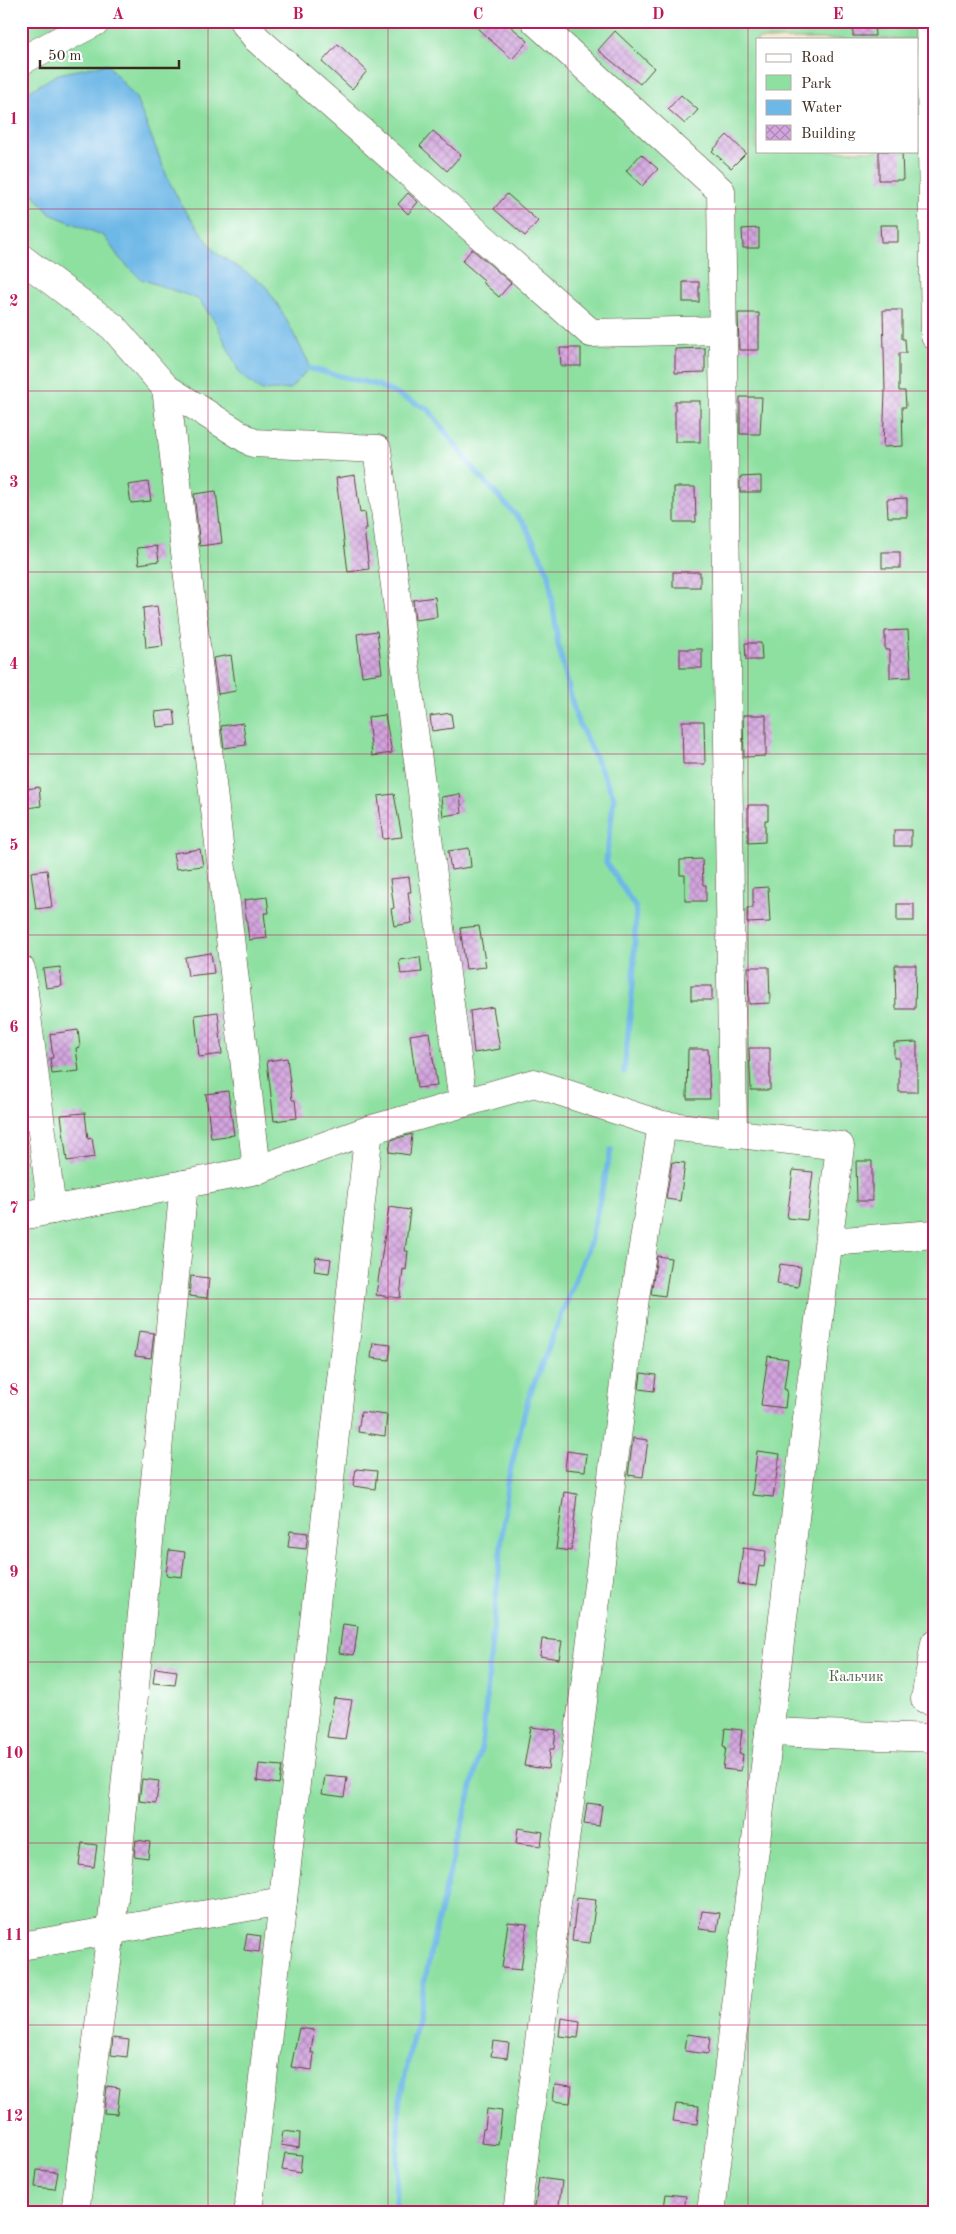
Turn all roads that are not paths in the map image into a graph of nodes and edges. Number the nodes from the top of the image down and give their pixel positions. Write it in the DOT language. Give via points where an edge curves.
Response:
graph roads {
  1 [pos="97,21"];
  2 [pos="243,21"];
  3 [pos="536,21"];
  4 [pos="930,21"];
  5 [pos="21,61"];
  6 [pos="21,258"];
  7 [pos="723,330"];
  8 [pos="935,336"];
  9 [pos="166,388"];
  10 [pos="21,969"];
  11 [pos="28,1076"];
  12 [pos="463,1103"];
  13 [pos="662,1125"];
  14 [pos="369,1130"];
  15 [pos="733,1134"];
  16 [pos="257,1170"];
  17 [pos="184,1184"];
  18 [pos="52,1210"];
  19 [pos="21,1216"];
  20 [pos="935,1234"];
  21 [pos="829,1242"];
  22 [pos="935,1643"];
  23 [pos="925,1699"];
  24 [pos="769,1732"];
  25 [pos="935,1738"];
  26 [pos="283,1901"];
  27 [pos="110,1931"];
  28 [pos="21,1946"];
  29 [pos="75,2213"];
  30 [pos="248,2213"];
  31 [pos="517,2213"];
  32 [pos="711,2213"];
  1 -- 5 [label="lane"];
  2 -- 7 [label="lane" via="257,39 591,333"];
  3 -- 7 [label="lane" via="721,191"];
  4 -- 8 [label="lane"];
  6 -- 9 [label="lane" via="113,327"];
  7 -- 15 [label="lane"];
  9 -- 12 [label="lane" via="253,443 377,449"];
  9 -- 16 [label="lane"];
  10 -- 11 [label="lane"];
  11 -- 18 [label="lane"];
  12 -- 13 [label="lane" via="534,1083"];
  12 -- 14 [label="lane"];
  13 -- 15 [label="lane"];
  13 -- 31 [label="lane" via="635,1298"];
  14 -- 16 [label="lane"];
  14 -- 26 [label="lane"];
  15 -- 21 [label="lane" via="840,1146"];
  16 -- 17 [label="lane"];
  17 -- 18 [label="lane"];
  17 -- 27 [label="lane"];
  18 -- 19 [label="lane"];
  20 -- 21 [label="lane"];
  21 -- 24 [label="lane"];
  22 -- 23 [label="lane"];
  24 -- 25 [label="lane"];
  24 -- 32 [label="lane"];
  26 -- 27 [label="lane"];
  26 -- 30 [label="lane"];
  27 -- 28 [label="lane"];
  27 -- 29 [label="lane"];
}
